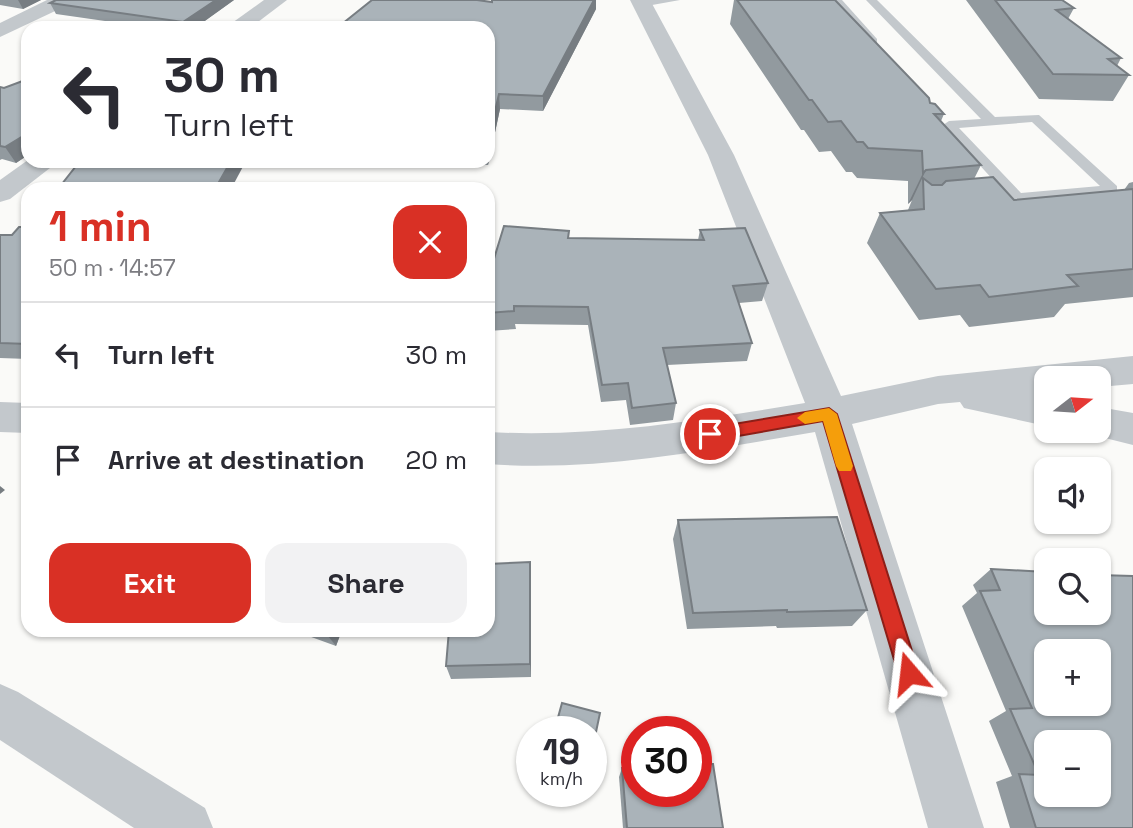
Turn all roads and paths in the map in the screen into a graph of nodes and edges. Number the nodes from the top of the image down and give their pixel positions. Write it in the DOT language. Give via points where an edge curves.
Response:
graph roads {
  1 [pos="63,0"];
  2 [pos="277,0"];
  3 [pos="675,0"];
  4 [pos="836,0"];
  5 [pos="871,0"];
  6 [pos="640,2"];
  7 [pos="21,21"];
  8 [pos="22,21"];
  9 [pos="246,21"];
  10 [pos="0,32"];
  11 [pos="881,50"];
  12 [pos="992,122"];
  13 [pos="35,168"];
  14 [pos="0,193"];
  15 [pos="1017,197"];
  16 [pos="967,201"];
  17 [pos="1133,370"];
  18 [pos="1111,372"];
  19 [pos="1034,380"];
  20 [pos="938,390"];
  21 [pos="1034,409"];
  22 [pos="829,414"];
  23 [pos="0,417"];
  24 [pos="21,418"];
  25 [pos="1111,424"];
  26 [pos="1133,429"];
  27 [pos="495,448"];
  28 [pos="0,710"];
  29 [pos="185,828"];
  30 [pos="956,828"];
  1 -- 8 [label="street"];
  2 -- 9 [label="street"];
  3 -- 6 [label="lane"];
  4 -- 11 [label="lane"];
  5 -- 12 [label="lane"];
  6 -- 22 [label="street" via="720,155"];
  7 -- 10 [label="street"];
  12 -- 15 [label="lane" via="943,123"];
  12 -- 15 [label="lane" via="1035,118 1112,189"];
  13 -- 14 [label="street"];
  15 -- 16 [label="lane"];
  17 -- 18 [label="street"];
  19 -- 20 [label="street"];
  20 -- 21 [label="street"];
  20 -- 22 [label="street"];
  22 -- 27 [label="street" via="663,442"];
  22 -- 30 [label="street"];
  23 -- 24 [label="street"];
  25 -- 26 [label="street"];
  28 -- 29 [label="street"];
}
